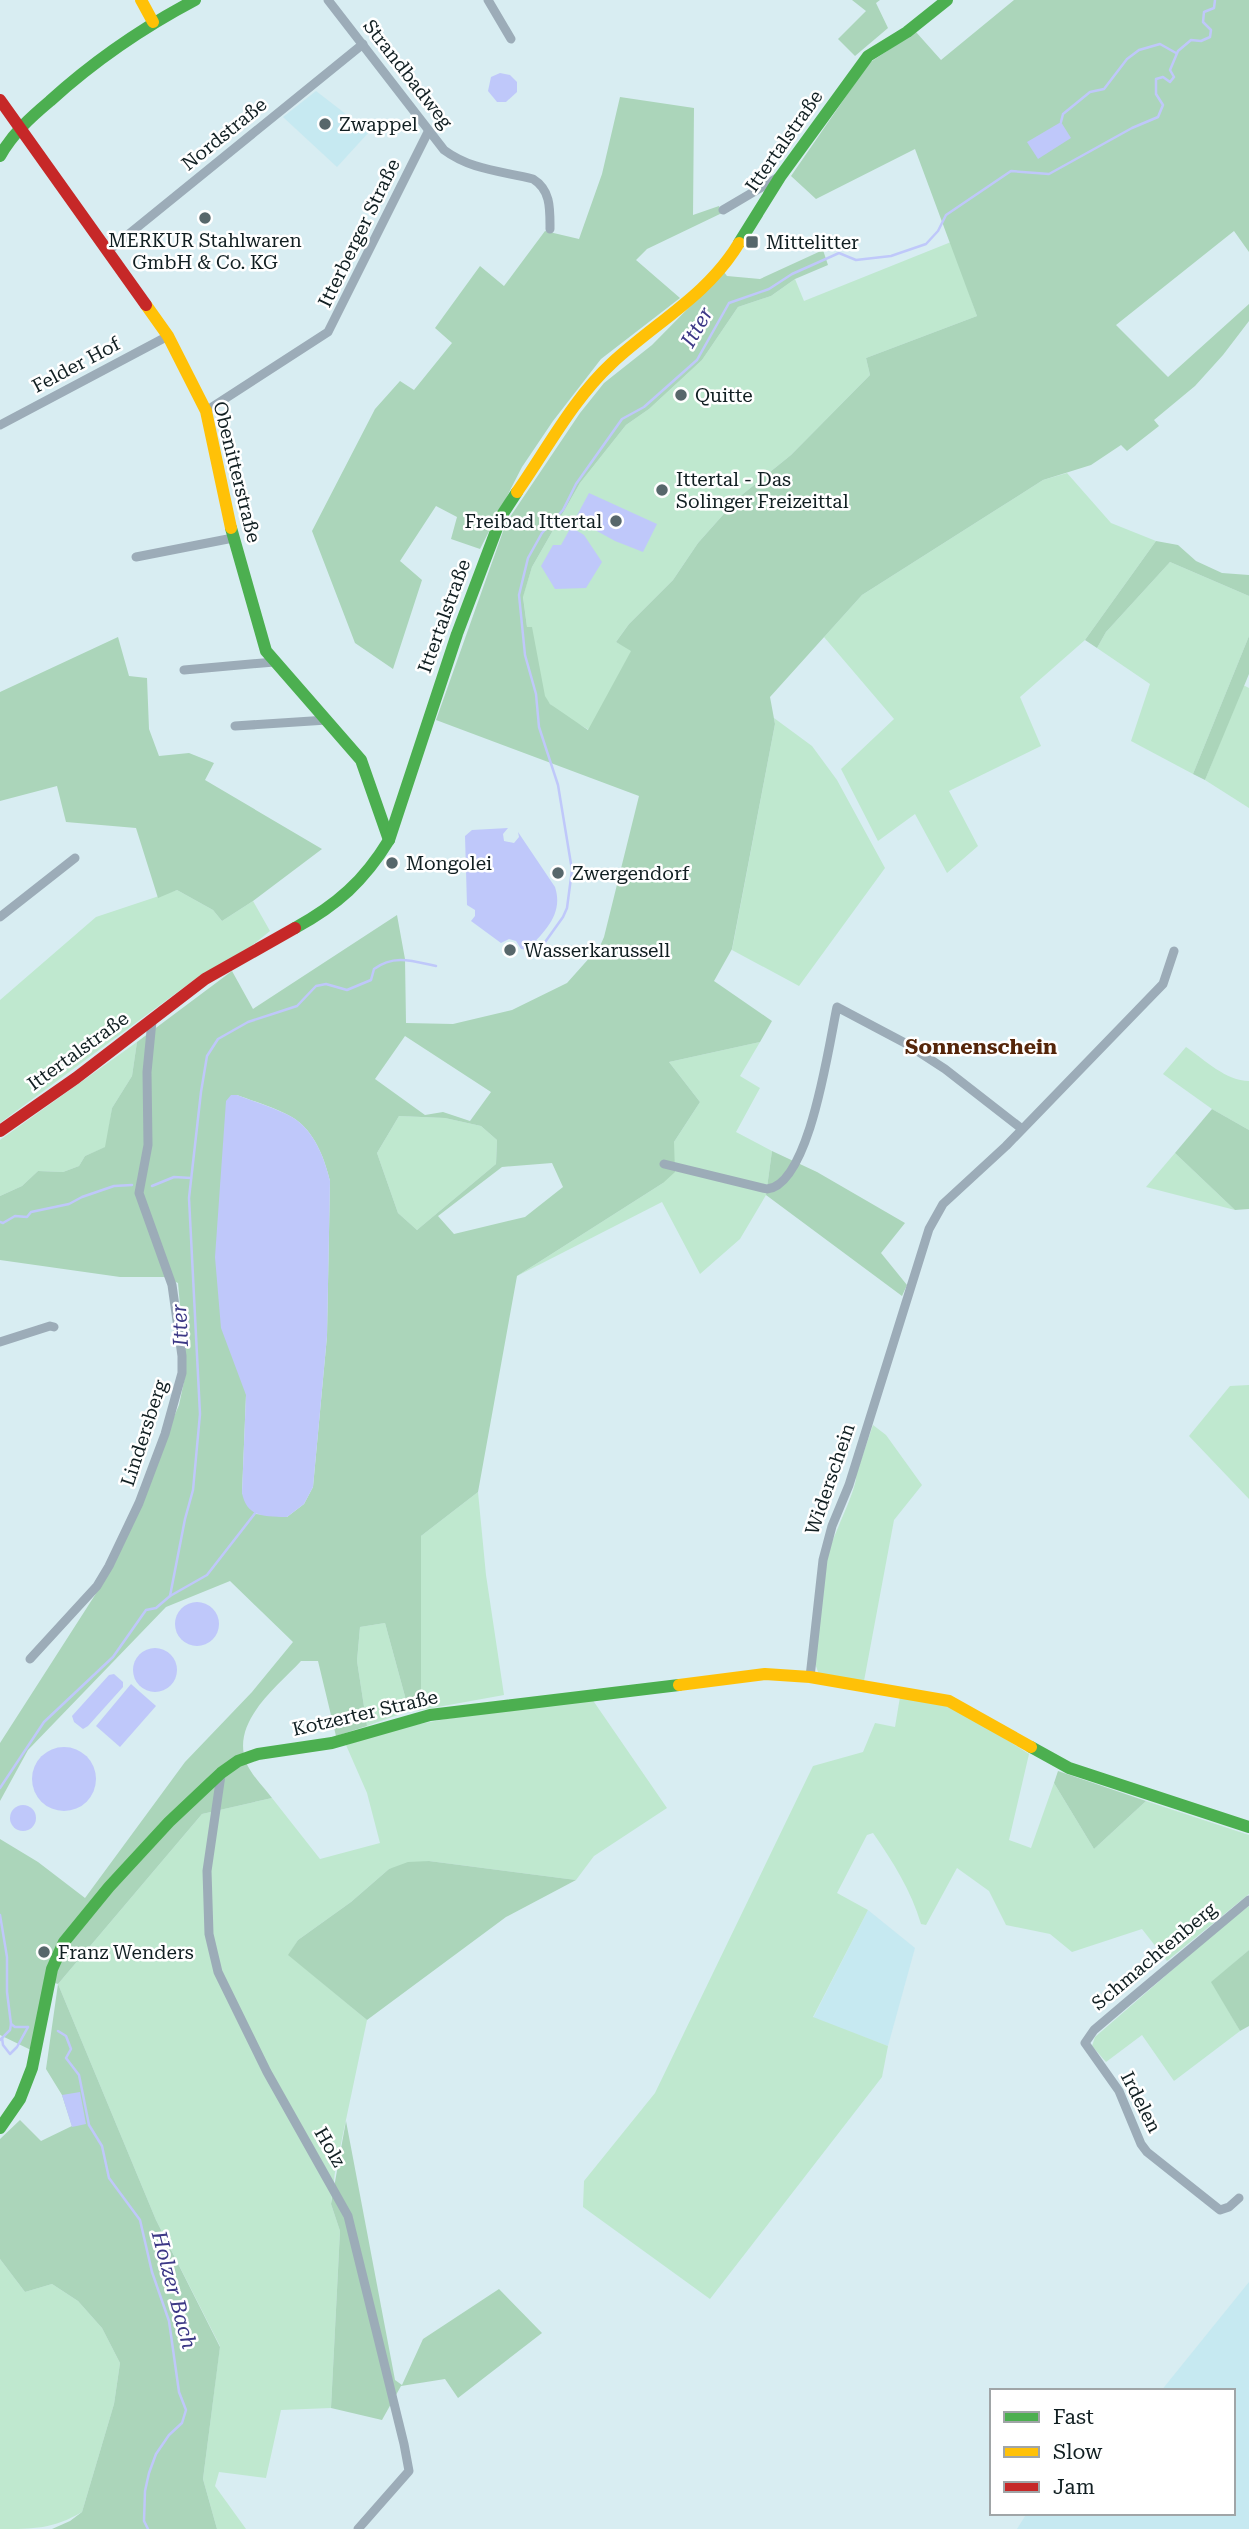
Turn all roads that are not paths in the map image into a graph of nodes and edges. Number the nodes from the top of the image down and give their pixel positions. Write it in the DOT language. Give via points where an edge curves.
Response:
graph roads {
  1 [pos="141,0"];
  2 [pos="195,0"];
  3 [pos="328,0"];
  4 [pos="488,0"];
  5 [pos="947,0"];
  6 [pos="153,22"];
  7 [pos="511,39"];
  8 [pos="362,44"];
  9 [pos="0,100"];
  10 [pos="19,128"];
  11 [pos="428,132"];
  12 [pos="0,156"];
  13 [pos="780,177"];
  14 [pos="723,210"];
  15 [pos="550,229"];
  16 [pos="108,251"];
  17 [pos="168,336"];
  18 [pos="206,411"];
  19 [pos="0,425"];
  20 [pos="233,538"];
  21 [pos="136,557"];
  22 [pos="274,662"];
  23 [pos="184,670"];
  24 [pos="327,720"];
  25 [pos="235,726"];
  26 [pos="388,840"];
  27 [pos="75,858"];
  28 [pos="0,917"];
  29 [pos="1174,951"];
  30 [pos="152,1021"];
  31 [pos="1022,1129"];
  32 [pos="0,1131"];
  33 [pos="664,1164"];
  34 [pos="54,1327"];
  35 [pos="0,1342"];
  36 [pos="30,1659"];
  37 [pos="810,1677"];
  38 [pos="221,1773"];
  39 [pos="1249,1827"];
  40 [pos="1249,1900"];
  41 [pos="1085,2043"];
  42 [pos="0,2129"];
  43 [pos="1239,2198"];
  44 [pos="358,2529"];
  1 -- 6 [label="street"];
  2 -- 6 [label="street"];
  3 -- 8 [label="street, Strandbadweg"];
  4 -- 7 [label="street"];
  5 -- 13 [label="street, Ittertalstraße" via="868,56"];
  6 -- 10 [label="street" via="100,57"];
  8 -- 11 [label="street, Strandbadweg"];
  8 -- 16 [label="street, Nordstraße"];
  9 -- 10 [label="street, Obenitterstraße"];
  10 -- 12 [label="street"];
  10 -- 16 [label="street, Obenitterstraße"];
  11 -- 15 [label="street, Strandbadweg" via="461,162 540,184 548,198"];
  11 -- 18 [label="street, Itterberger Straße" via="328,332"];
  13 -- 14 [label="street"];
  13 -- 26 [label="street, Ittertalstraße" via="733,256 705,287 588,388 502,515"];
  16 -- 17 [label="street, Obenitterstraße"];
  17 -- 18 [label="street, Obenitterstraße"];
  17 -- 19 [label="street, Felder Hof"];
  18 -- 20 [label="street, Obenitterstraße"];
  20 -- 21 [label="street"];
  20 -- 22 [label="street, Obenitterstraße" via="266,651"];
  22 -- 23 [label="street"];
  22 -- 24 [label="street, Obenitterstraße"];
  24 -- 25 [label="street"];
  24 -- 26 [label="street, Obenitterstraße" via="361,760"];
  26 -- 30 [label="street, Ittertalstraße" via="370,870 340,897 310,920 205,979"];
  27 -- 28 [label="street"];
  29 -- 31 [label="street" via="1163,984"];
  30 -- 32 [label="street, Ittertalstraße"];
  30 -- 36 [label="street, Lindersberg" via="148,1145 139,1193 170,1275 181,1373 144,1491 109,1566 97,1586"];
  31 -- 33 [label="street" via="945,1069 837,1007 813,1122 798,1162 779,1184 767,1189"];
  31 -- 37 [label="street, Widerschein" via="943,1203 929,1229 822,1560"];
  34 -- 35 [label="street"];
  37 -- 38 [label="street, Kotzerter Straße" via="765,1674 430,1715 333,1743 243,1759"];
  37 -- 39 [label="street, Kotzerter Straße" via="949,1701 1069,1768"];
  38 -- 42 [label="street, Kotzerter Straße" via="141,1853 60,1948 30,2080"];
  38 -- 44 [label="street, Holz" via="207,1871 209,1934 216,1962 267,2073 348,2216 409,2471"];
  40 -- 41 [label="street, Schmachtenberg" via="1126,2002"];
  41 -- 43 [label="street, Irdelen" via="1119,2091 1147,2152 1220,2210"];
}
